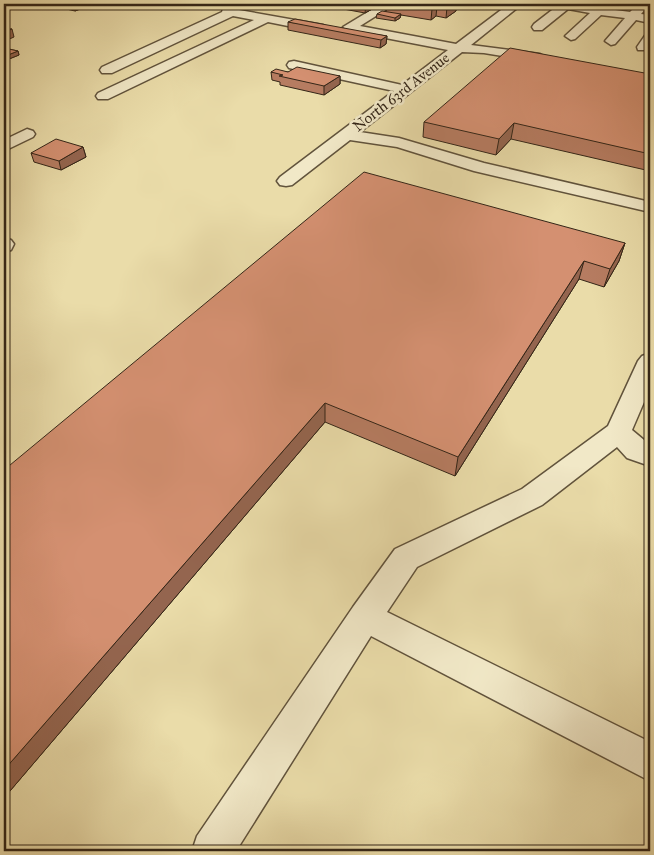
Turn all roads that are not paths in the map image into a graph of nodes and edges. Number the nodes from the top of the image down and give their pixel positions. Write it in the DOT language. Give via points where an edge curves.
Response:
graph roads {
  1 [pos="242,4"];
  2 [pos="389,4"];
  3 [pos="516,4"];
  4 [pos="564,4"];
  5 [pos="645,4"];
  6 [pos="602,7"];
  7 [pos="231,12"];
  8 [pos="634,16"];
  9 [pos="267,18"];
  10 [pos="650,19"];
  11 [pos="538,27"];
  12 [pos="341,29"];
  13 [pos="571,36"];
  14 [pos="611,41"];
  15 [pos="457,48"];
  16 [pos="135,57"];
  17 [pos="556,61"];
  18 [pos="170,64"];
  19 [pos="294,65"];
  20 [pos="107,70"];
  21 [pos="403,89"];
  22 [pos="103,96"];
  23 [pos="4,127"];
  24 [pos="346,134"];
  25 [pos="4,146"];
  26 [pos="286,181"];
  27 [pos="650,207"];
  28 [pos="650,361"];
  29 [pos="618,432"];
  30 [pos="650,456"];
  31 [pos="365,617"];
  32 [pos="650,762"];
  33 [pos="212,851"];
  1 -- 7 [label="street" via="227,11"];
  2 -- 12 [label="street"];
  3 -- 15 [label="street, North 63rd Avenue"];
  4 -- 6 [label="street"];
  4 -- 11 [label="street"];
  5 -- 8 [label="lane"];
  6 -- 8 [label="street"];
  6 -- 13 [label="street"];
  7 -- 9 [label="street"];
  7 -- 16 [label="street"];
  8 -- 10 [label="street"];
  8 -- 14 [label="street"];
  9 -- 12 [label="street"];
  9 -- 18 [label="street"];
  12 -- 15 [label="street"];
  15 -- 17 [label="street" via="484,49"];
  15 -- 21 [label="street, North 63rd Avenue"];
  16 -- 18 [label="street"];
  16 -- 20 [label="street"];
  18 -- 22 [label="street"];
  19 -- 21 [label="street"];
  21 -- 24 [label="street, North 63rd Avenue"];
  23 -- 25 [label="street" via="27,134"];
  24 -- 26 [label="street, North 63rd Avenue"];
  24 -- 27 [label="street" via="399,143 480,167"];
  28 -- 29 [label="street"];
  29 -- 30 [label="street" via="637,451"];
  29 -- 31 [label="street" via="532,497 406,558"];
  31 -- 32 [label="street"];
  31 -- 33 [label="street"];
}
